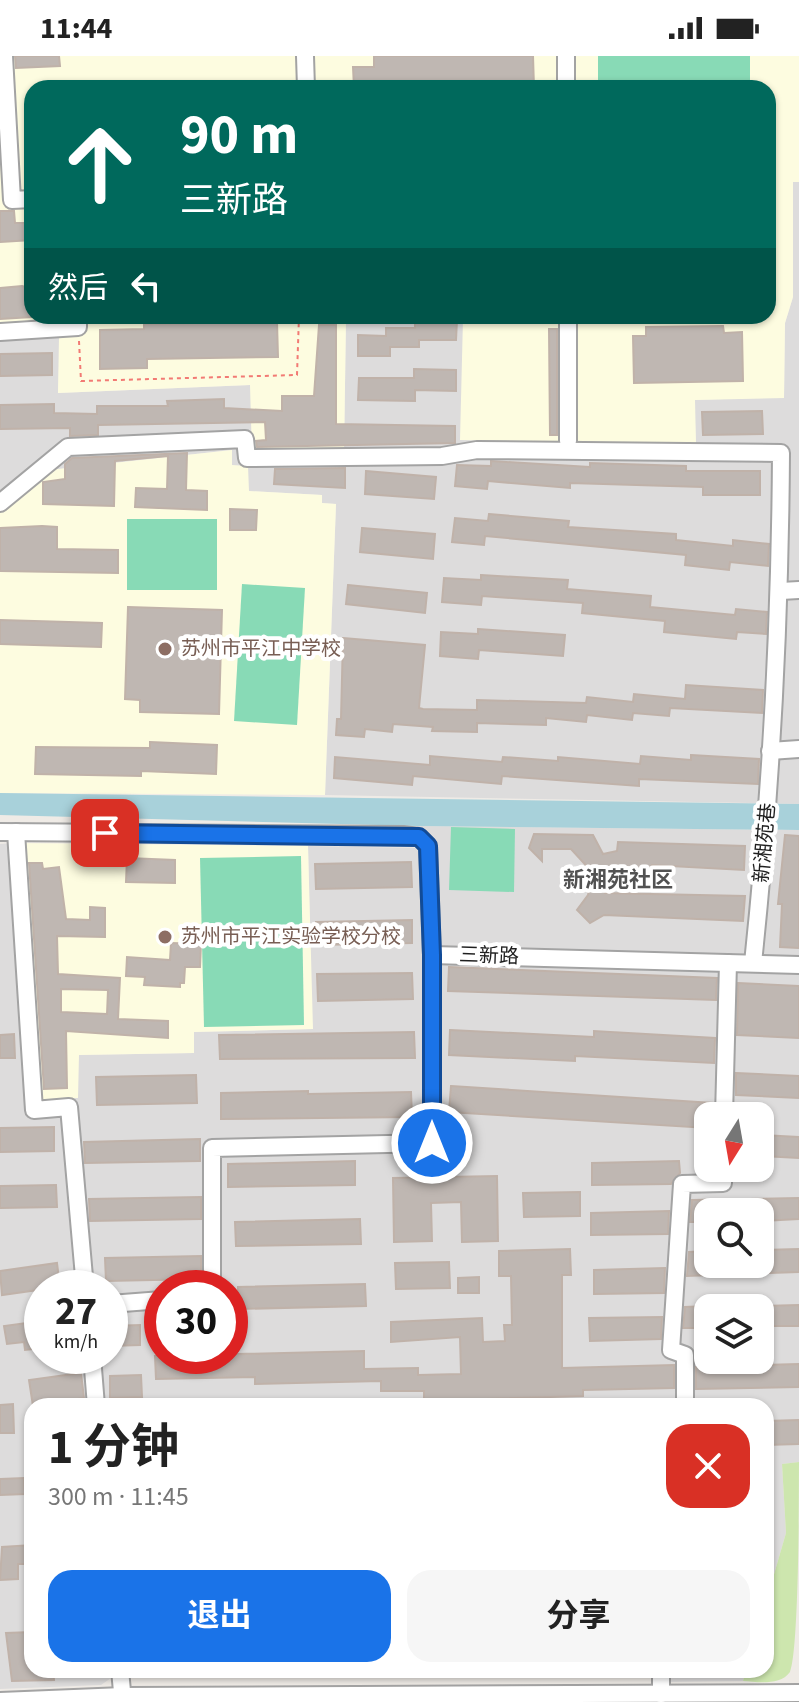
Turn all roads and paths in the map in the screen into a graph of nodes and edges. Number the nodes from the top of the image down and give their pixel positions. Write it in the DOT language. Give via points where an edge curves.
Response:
graph roads {
  1 [pos="4,56"];
  2 [pos="305,56"];
  3 [pos="566,56"];
  4 [pos="306,80"];
  5 [pos="566,80"];
  6 [pos="24,199"];
  7 [pos="62,324"];
  8 [pos="78,324"];
  9 [pos="299,324"];
  10 [pos="568,324"];
  11 [pos="0,332"];
  12 [pos="568,441"];
  13 [pos="0,503"];
  14 [pos="799,590"];
  15 [pos="781,591"];
  16 [pos="799,749"];
  17 [pos="770,751"];
  18 [pos="8,832"];
  19 [pos="432,955"];
  20 [pos="728,963"];
  21 [pos="753,963"];
  22 [pos="799,965"];
  23 [pos="724,1102"];
  24 [pos="723,1182"];
  25 [pos="83,1270"];
  26 [pos="212,1270"];
  27 [pos="93,1374"];
  28 [pos="95,1398"];
  29 [pos="685,1398"];
  30 [pos="121,1678"];
  31 [pos="661,1678"];
  32 [pos="799,1693"];
  33 [pos="661,1694"];
  34 [pos="473,1698"];
  35 [pos="735,1698"];
  36 [pos="123,1699"];
  37 [pos="0,1701"];
  1 -- 6 [label="street" via="12,200"];
  2 -- 4 [label="street"];
  3 -- 5 [label="street"];
  7 -- 11 [label="street"];
  8 -- 9 [label="path" via="81,381 297,375"];
  10 -- 12 [label="street"];
  13 -- 15 [label="street, 新湘苑巷" via="68,447 245,439 247,458 442,456 477,450 781,453"];
  14 -- 15 [label="street"];
  15 -- 17 [label="street, 新湘苑巷"];
  16 -- 17 [label="street"];
  17 -- 21 [label="street, 新湘苑巷"];
  18 -- 19 [label="street, 三新路" via="419,837 428,846"];
  18 -- 25 [label="street" via="34,1110 69,1107"];
  19 -- 20 [label="street, 三新路"];
  19 -- 26 [label="street" via="432,1143 212,1148"];
  20 -- 21 [label="street, 三新路"];
  20 -- 23 [label="street"];
  21 -- 22 [label="street, 三新路"];
  24 -- 29 [label="street" via="682,1184 671,1350 685,1355"];
  27 -- 28 [label="street"];
  30 -- 36 [label="street"];
  31 -- 33 [label="street"];
  32 -- 35 [label="street"];
  33 -- 34 [label="street"];
  33 -- 35 [label="street"];
  34 -- 36 [label="street"];
  36 -- 37 [label="street"];
}
